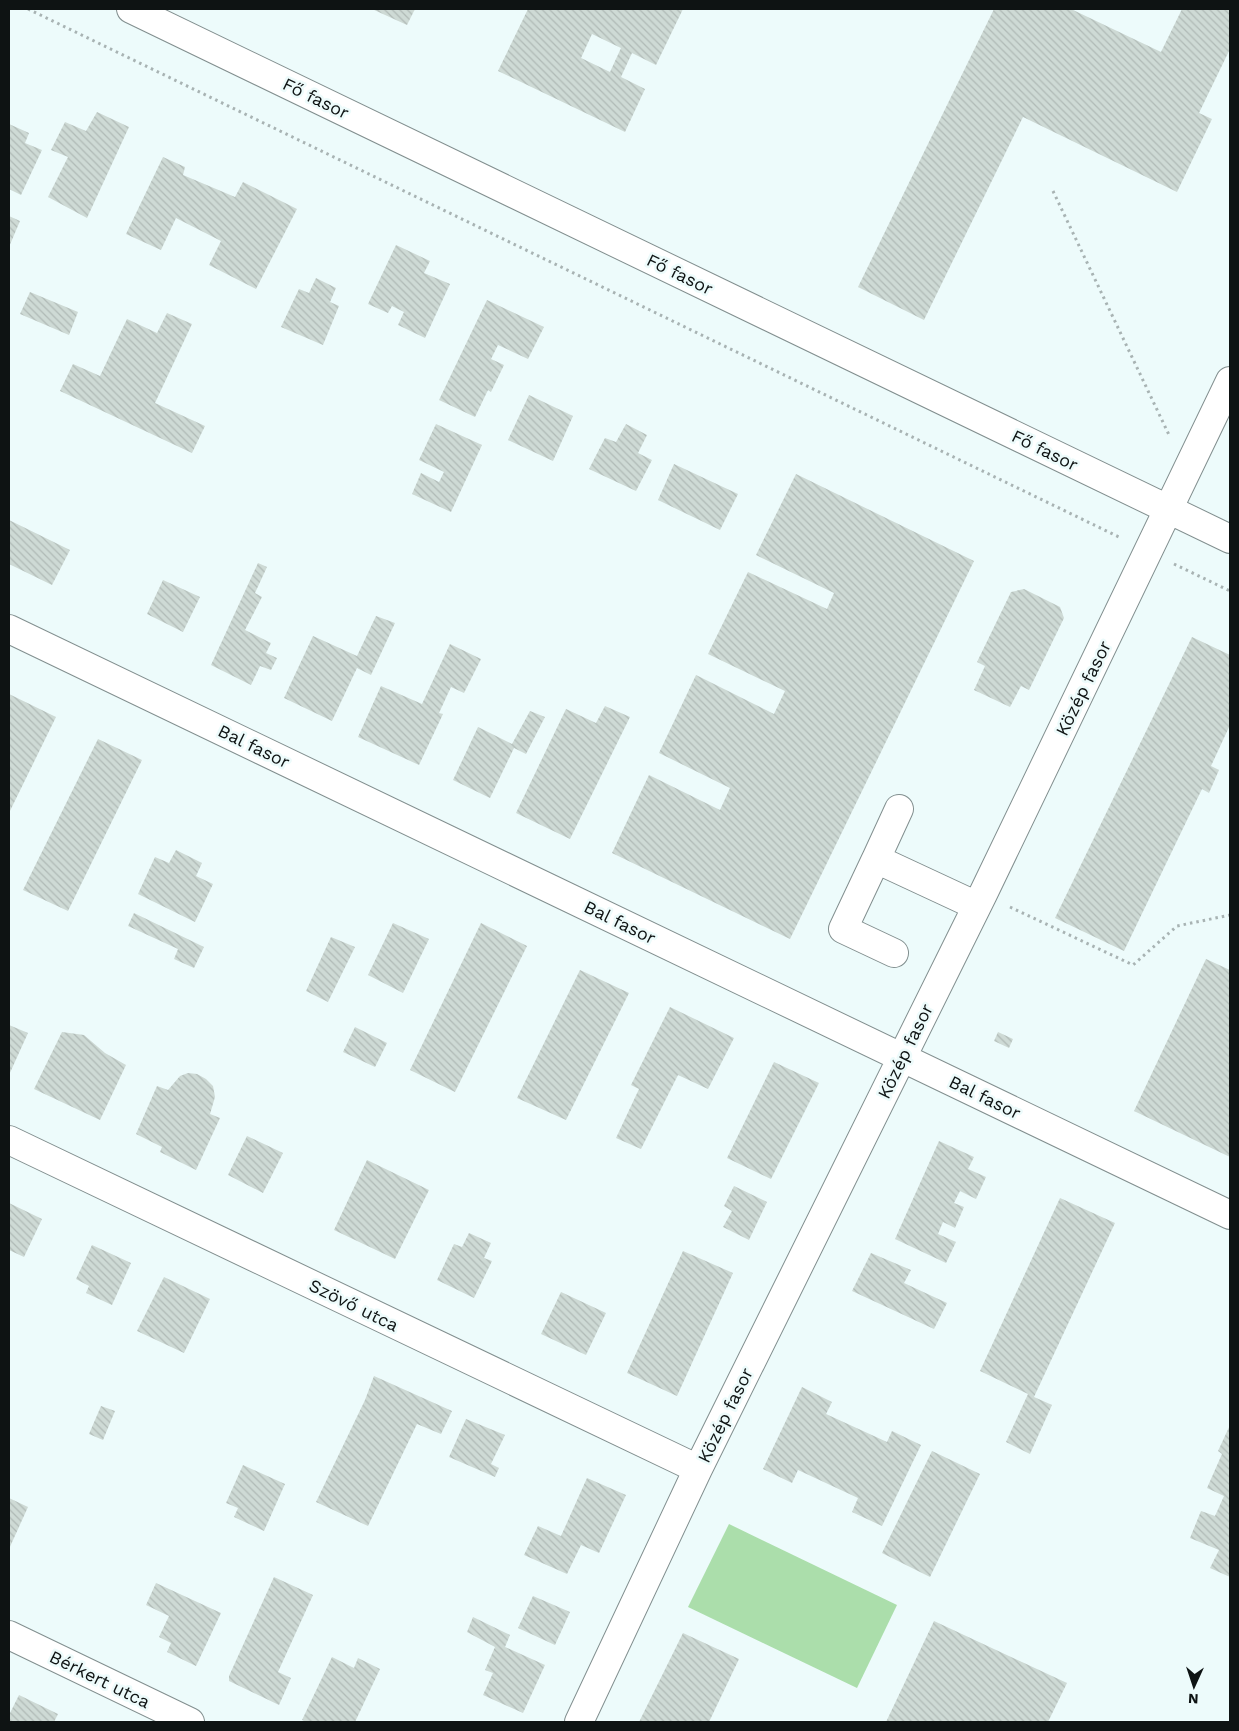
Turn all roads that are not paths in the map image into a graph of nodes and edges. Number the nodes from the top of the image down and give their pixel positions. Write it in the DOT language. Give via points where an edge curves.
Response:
graph roads {
  1 [pos="130,9"];
  2 [pos="1230,381"];
  3 [pos="1168,510"];
  4 [pos="1230,539"];
  5 [pos="9,629"];
  6 [pos="899,809"];
  7 [pos="876,859"];
  8 [pos="980,900"];
  9 [pos="894,953"];
  10 [pos="902,1057"];
  11 [pos="9,1140"];
  12 [pos="1230,1215"];
  13 [pos="698,1469"];
  14 [pos="9,1635"];
  15 [pos="190,1722"];
  16 [pos="579,1722"];
  1 -- 3 [label="street, Fő fasor"];
  2 -- 3 [label="street, Közép fasor"];
  3 -- 4 [label="street, Fő fasor"];
  3 -- 8 [label="street, Közép fasor"];
  5 -- 10 [label="street, Bal fasor"];
  6 -- 7 [label="street"];
  7 -- 8 [label="street"];
  7 -- 9 [label="street" via="843,929"];
  8 -- 10 [label="street, Közép fasor"];
  10 -- 12 [label="street, Bal fasor"];
  10 -- 13 [label="street, Közép fasor"];
  11 -- 13 [label="street, Szövő utca"];
  13 -- 16 [label="street, Közép fasor"];
  14 -- 15 [label="street, Bérkert utca"];
}
